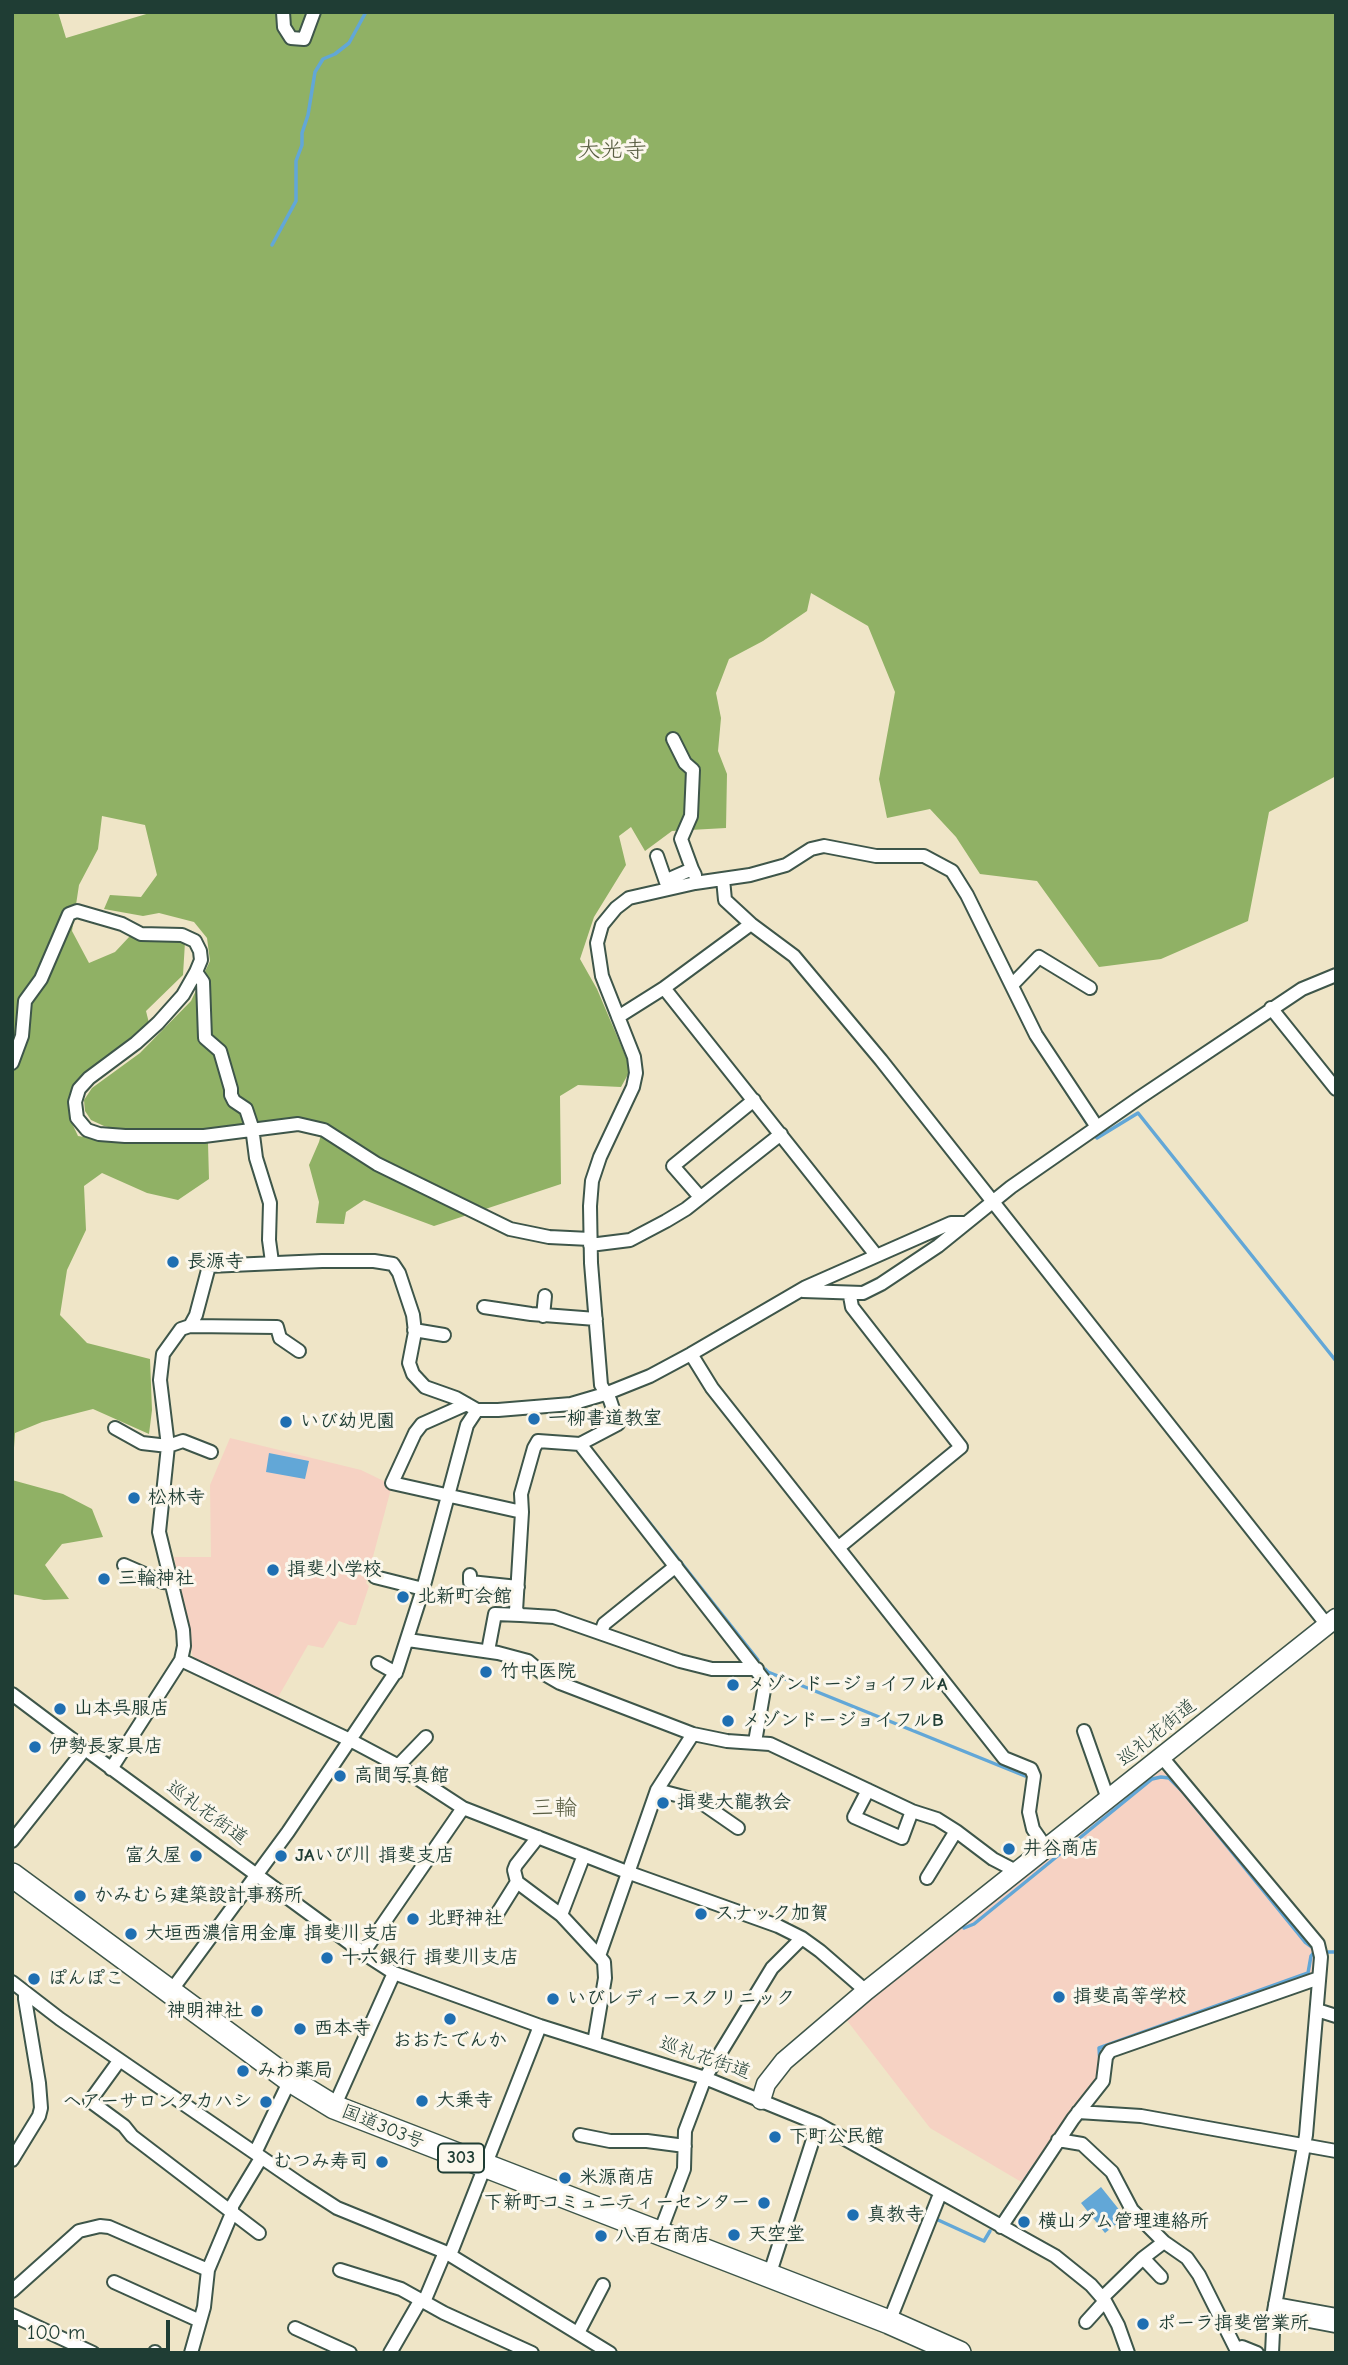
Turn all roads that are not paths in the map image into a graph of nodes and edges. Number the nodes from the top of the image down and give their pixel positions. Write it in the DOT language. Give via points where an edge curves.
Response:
graph roads {
  1 [pos="283,12"];
  2 [pos="314,12"];
  3 [pos="673,739"];
  4 [pos="657,856"];
  5 [pos="692,869"];
  6 [pos="723,879"];
  7 [pos="697,883"];
  8 [pos="667,885"];
  9 [pos="751,924"];
  10 [pos="196,972"];
  11 [pos="1336,975"];
  12 [pos="1012,985"];
  13 [pos="1090,988"];
  14 [pos="664,989"];
  15 [pos="1271,1008"];
  16 [pos="618,1017"];
  17 [pos="12,1063"];
  18 [pos="1336,1089"];
  19 [pos="754,1101"];
  20 [pos="1097,1127"];
  21 [pos="252,1132"];
  22 [pos="781,1134"];
  23 [pos="700,1197"];
  24 [pos="992,1201"];
  25 [pos="966,1223"];
  26 [pos="590,1242"];
  27 [pos="876,1255"];
  28 [pos="272,1262"];
  29 [pos="803,1291"];
  30 [pos="545,1296"];
  31 [pos="850,1296"];
  32 [pos="484,1307"];
  33 [pos="543,1316"];
  34 [pos="596,1319"];
  35 [pos="190,1326"];
  36 [pos="414,1329"];
  37 [pos="444,1335"];
  38 [pos="299,1351"];
  39 [pos="691,1354"];
  40 [pos="605,1394"];
  41 [pos="472,1407"];
  42 [pos="114,1428"];
  43 [pos="580,1444"];
  44 [pos="168,1446"];
  45 [pos="211,1452"];
  46 [pos="448,1496"];
  47 [pos="522,1512"];
  48 [pos="839,1547"];
  49 [pos="124,1565"];
  50 [pos="676,1566"];
  51 [pos="470,1575"];
  52 [pos="375,1577"];
  53 [pos="173,1583"];
  54 [pos="518,1587"];
  55 [pos="423,1588"];
  56 [pos="521,1615"];
  57 [pos="1331,1621"];
  58 [pos="601,1633"];
  59 [pos="408,1640"];
  60 [pos="488,1651"];
  61 [pos="181,1660"];
  62 [pos="378,1662"];
  63 [pos="757,1669"];
  64 [pos="396,1673"];
  65 [pos="12,1694"];
  66 [pos="1084,1731"];
  67 [pos="693,1734"];
  68 [pos="426,1737"];
  69 [pos="350,1740"];
  70 [pos="755,1742"];
  71 [pos="85,1749"];
  72 [pos="1161,1756"];
  73 [pos="398,1766"];
  74 [pos="111,1769"];
  75 [pos="657,1790"];
  76 [pos="868,1790"];
  77 [pos="1108,1799"];
  78 [pos="463,1808"];
  79 [pos="912,1811"];
  80 [pos="738,1828"];
  81 [pos="956,1831"];
  82 [pos="538,1837"];
  83 [pos="12,1841"];
  84 [pos="1047,1849"];
  85 [pos="584,1855"];
  86 [pos="627,1872"];
  87 [pos="1018,1872"];
  88 [pos="12,1874"];
  89 [pos="256,1874"];
  90 [pos="927,1878"];
  91 [pos="517,1882"];
  92 [pos="497,1914"];
  93 [pos="561,1915"];
  94 [pos="802,1938"];
  95 [pos="363,1953"];
  96 [pos="599,1956"];
  97 [pos="394,1973"];
  98 [pos="1319,1978"];
  99 [pos="12,1982"];
  100 [pos="171,1991"];
  101 [pos="866,1991"];
  102 [pos="25,1992"];
  103 [pos="1317,2010"];
  104 [pos="1336,2016"];
  105 [pos="540,2026"];
  106 [pos="594,2043"];
  107 [pos="120,2061"];
  108 [pos="705,2078"];
  109 [pos="290,2080"];
  110 [pos="761,2100"];
  111 [pos="334,2107"];
  112 [pos="1078,2112"];
  113 [pos="818,2124"];
  114 [pos="580,2136"];
  115 [pos="1058,2140"];
  116 [pos="1304,2145"];
  117 [pos="685,2146"];
  118 [pos="1336,2151"];
  119 [pos="258,2155"];
  120 [pos="12,2160"];
  121 [pos="484,2167"];
  122 [pos="940,2194"];
  123 [pos="232,2213"];
  124 [pos="1001,2227"];
  125 [pos="259,2233"];
  126 [pos="659,2235"];
  127 [pos="1164,2242"];
  128 [pos="447,2253"];
  129 [pos="1143,2258"];
  130 [pos="208,2270"];
  131 [pos="340,2270"];
  132 [pos="769,2276"];
  133 [pos="1161,2277"];
  134 [pos="114,2282"];
  135 [pos="603,2285"];
  136 [pos="12,2291"];
  137 [pos="1104,2299"];
  138 [pos="422,2301"];
  139 [pos="1274,2309"];
  140 [pos="12,2315"];
  141 [pos="1336,2315"];
  142 [pos="200,2321"];
  143 [pos="889,2322"];
  144 [pos="1086,2322"];
  145 [pos="1336,2326"];
  146 [pos="295,2328"];
  147 [pos="578,2333"];
  148 [pos="1240,2350"];
  149 [pos="93,2353"];
  150 [pos="191,2353"];
  151 [pos="350,2353"];
  152 [pos="390,2353"];
  153 [pos="532,2353"];
  154 [pos="610,2353"];
  155 [pos="959,2353"];
  156 [pos="1128,2353"];
  157 [pos="1256,2353"];
  158 [pos="1272,2353"];
  1 -- 2 [label="street" via="291,38 304,39"];
  3 -- 5 [label="street" via="693,770 691,816 681,839"];
  4 -- 8 [label="street"];
  5 -- 7 [label="street"];
  5 -- 8 [label="street"];
  6 -- 7 [label="street"];
  6 -- 9 [label="street" via="725,900"];
  6 -- 12 [label="street" via="786,865 824,846 876,856 924,856 952,871"];
  7 -- 8 [label="street"];
  8 -- 16 [label="street" via="629,898 602,925 597,943 602,976"];
  9 -- 14 [label="street"];
  9 -- 24 [label="street" via="794,956"];
  10 -- 17 [label="street" via="200,951 195,941 182,935 141,934 77,911 69,914 46,969 25,1001 22,1036"];
  10 -- 21 [label="street" via="203,982 205,1038 220,1051 231,1095 246,1109"];
  10 -- 21 [label="street" via="158,1023 79,1089 77,1118 87,1130 99,1134"];
  11 -- 15 [label="street"];
  12 -- 13 [label="street" via="1039,957"];
  12 -- 20 [label="street" via="1036,1035"];
  14 -- 16 [label="street"];
  14 -- 19 [label="street"];
  15 -- 18 [label="street"];
  15 -- 20 [label="street"];
  16 -- 26 [label="street" via="635,1057 636,1073 592,1181"];
  19 -- 22 [label="street"];
  19 -- 23 [label="street" via="673,1166"];
  20 -- 24 [label="street"];
  21 -- 26 [label="street" via="298,1124 324,1130 377,1164 510,1229"];
  21 -- 28 [label="street" via="270,1203"];
  22 -- 23 [label="street"];
  22 -- 27 [label="street"];
  23 -- 26 [label="street" via="630,1240"];
  24 -- 25 [label="street"];
  24 -- 57 [label="street"];
  25 -- 27 [label="street" via="951,1223"];
  25 -- 29 [label="street" via="863,1293"];
  26 -- 34 [label="street"];
  27 -- 29 [label="street"];
  28 -- 35 [label="street" via="208,1266"];
  28 -- 36 [label="street" via="393,1264 400,1273"];
  29 -- 39 [label="street"];
  30 -- 33 [label="street"];
  31 -- 48 [label="street" via="852,1307 961,1447"];
  32 -- 33 [label="street"];
  33 -- 34 [label="street"];
  34 -- 40 [label="street"];
  35 -- 38 [label="street" via="277,1327 280,1338"];
  35 -- 44 [label="street" via="181,1329 163,1354 160,1380"];
  36 -- 37 [label="street"];
  36 -- 41 [label="street" via="409,1363 413,1374 425,1387"];
  39 -- 40 [label="street"];
  39 -- 48 [label="street" via="712,1388"];
  40 -- 41 [label="street" via="571,1404"];
  40 -- 43 [label="street" via="618,1424"];
  41 -- 46 [label="street"];
  41 -- 46 [label="street" via="422,1424 392,1483"];
  42 -- 44 [label="street" via="142,1443"];
  43 -- 47 [label="street" via="538,1441 522,1494"];
  43 -- 50 [label="street"];
  44 -- 45 [label="street" via="183,1441"];
  44 -- 53 [label="street" via="159,1532"];
  46 -- 47 [label="street"];
  46 -- 55 [label="street"];
  47 -- 54 [label="street"];
  48 -- 84 [label="street" via="1004,1758 1031,1769 1029,1812 1033,1829"];
  49 -- 53 [label="street"];
  50 -- 58 [label="street" via="604,1624"];
  50 -- 63 [label="street"];
  51 -- 54 [label="street" via="470,1582"];
  52 -- 55 [label="street"];
  53 -- 61 [label="street" via="183,1630"];
  54 -- 56 [label="street" via="516,1611"];
  55 -- 59 [label="street"];
  56 -- 58 [label="street" via="554,1617"];
  56 -- 60 [label="street" via="495,1614"];
  57 -- 72 [label="street, 巡礼花街道"];
  58 -- 63 [label="street" via="712,1670"];
  59 -- 60 [label="street"];
  59 -- 64 [label="street"];
  60 -- 67 [label="street" via="528,1661 560,1683"];
  61 -- 69 [label="street"];
  61 -- 74 [label="street"];
  62 -- 64 [label="street"];
  63 -- 70 [label="street" via="764,1689"];
  64 -- 69 [label="street"];
  65 -- 71 [label="street, 巡礼花街道"];
  66 -- 77 [label="street"];
  67 -- 70 [label="street"];
  67 -- 75 [label="street"];
  68 -- 73 [label="street"];
  69 -- 73 [label="street"];
  69 -- 89 [label="street"];
  70 -- 76 [label="street" via="770,1744"];
  71 -- 74 [label="street, 巡礼花街道"];
  71 -- 83 [label="street"];
  72 -- 77 [label="street, 巡礼花街道"];
  72 -- 98 [label="street" via="1318,1944"];
  73 -- 78 [label="street"];
  74 -- 89 [label="street, 巡礼花街道"];
  75 -- 80 [label="street" via="699,1801"];
  75 -- 86 [label="street"];
  76 -- 79 [label="street"];
  76 -- 79 [label="street" via="854,1817 902,1838"];
  77 -- 84 [label="street, 巡礼花街道"];
  78 -- 82 [label="street"];
  78 -- 95 [label="street"];
  79 -- 81 [label="street"];
  81 -- 87 [label="street" via="993,1860"];
  81 -- 90 [label="street"];
  82 -- 85 [label="street"];
  82 -- 91 [label="street" via="516,1865"];
  84 -- 87 [label="street, 巡礼花街道"];
  85 -- 86 [label="street"];
  85 -- 93 [label="street"];
  86 -- 94 [label="street"];
  86 -- 96 [label="street"];
  87 -- 101 [label="street, 巡礼花街道"];
  88 -- 100 [label="highway, 国道303号 / 303"];
  89 -- 95 [label="street, 巡礼花街道"];
  89 -- 100 [label="street"];
  91 -- 92 [label="street"];
  91 -- 93 [label="street"];
  93 -- 96 [label="street"];
  94 -- 101 [label="street"];
  94 -- 108 [label="street" via="772,1968"];
  95 -- 97 [label="street, 巡礼花街道"];
  96 -- 106 [label="street" via="605,1978"];
  97 -- 105 [label="street, 巡礼花街道"];
  97 -- 111 [label="street"];
  98 -- 103 [label="street"];
  98 -- 112 [label="street" via="1110,2051 1103,2081"];
  99 -- 102 [label="street"];
  100 -- 109 [label="highway, 国道303号 / 303"];
  101 -- 110 [label="street, 巡礼花街道" via="784,2061 766,2084"];
  102 -- 107 [label="street"];
  102 -- 120 [label="street" via="41,2108"];
  103 -- 104 [label="street"];
  103 -- 116 [label="street"];
  105 -- 106 [label="street, 巡礼花街道"];
  105 -- 121 [label="street"];
  106 -- 108 [label="street, 巡礼花街道"];
  107 -- 119 [label="street"];
  107 -- 123 [label="street" via="90,2101"];
  108 -- 110 [label="street, 巡礼花街道"];
  108 -- 117 [label="street" via="685,2131"];
  109 -- 111 [label="highway, 国道303号 / 303"];
  109 -- 119 [label="street"];
  110 -- 113 [label="street"];
  111 -- 121 [label="highway, 国道303号 / 303"];
  112 -- 115 [label="street"];
  112 -- 116 [label="street" via="1141,2116"];
  113 -- 122 [label="street"];
  113 -- 132 [label="street"];
  114 -- 117 [label="street"];
  115 -- 124 [label="street"];
  115 -- 127 [label="street" via="1082,2144 1101,2160 1132,2210"];
  116 -- 118 [label="street"];
  116 -- 139 [label="street"];
  117 -- 126 [label="street" via="684,2169"];
  119 -- 123 [label="street"];
  119 -- 128 [label="street" via="337,2208"];
  121 -- 126 [label="highway, 国道303号 / 303"];
  121 -- 128 [label="street"];
  122 -- 124 [label="street"];
  122 -- 143 [label="street"];
  123 -- 125 [label="street"];
  123 -- 130 [label="street"];
  124 -- 137 [label="street" via="1055,2256"];
  126 -- 132 [label="highway, 国道303号 / 303"];
  127 -- 129 [label="street"];
  127 -- 148 [label="street" via="1187,2258 1199,2275"];
  128 -- 138 [label="street"];
  128 -- 147 [label="street"];
  129 -- 133 [label="street"];
  129 -- 137 [label="street"];
  130 -- 136 [label="street" via="100,2226 79,2231"];
  130 -- 142 [label="street"];
  131 -- 138 [label="street" via="401,2289"];
  132 -- 143 [label="highway, 国道303号 / 303"];
  134 -- 142 [label="street"];
  135 -- 147 [label="street"];
  137 -- 144 [label="street"];
  137 -- 156 [label="street"];
  138 -- 152 [label="street"];
  138 -- 153 [label="street"];
  139 -- 141 [label="street"];
  139 -- 145 [label="street"];
  139 -- 158 [label="street"];
  140 -- 149 [label="street"];
  142 -- 150 [label="street"];
  143 -- 155 [label="highway, 国道303号 / 303"];
  146 -- 151 [label="street"];
  147 -- 154 [label="street"];
  148 -- 157 [label="street"];
}
